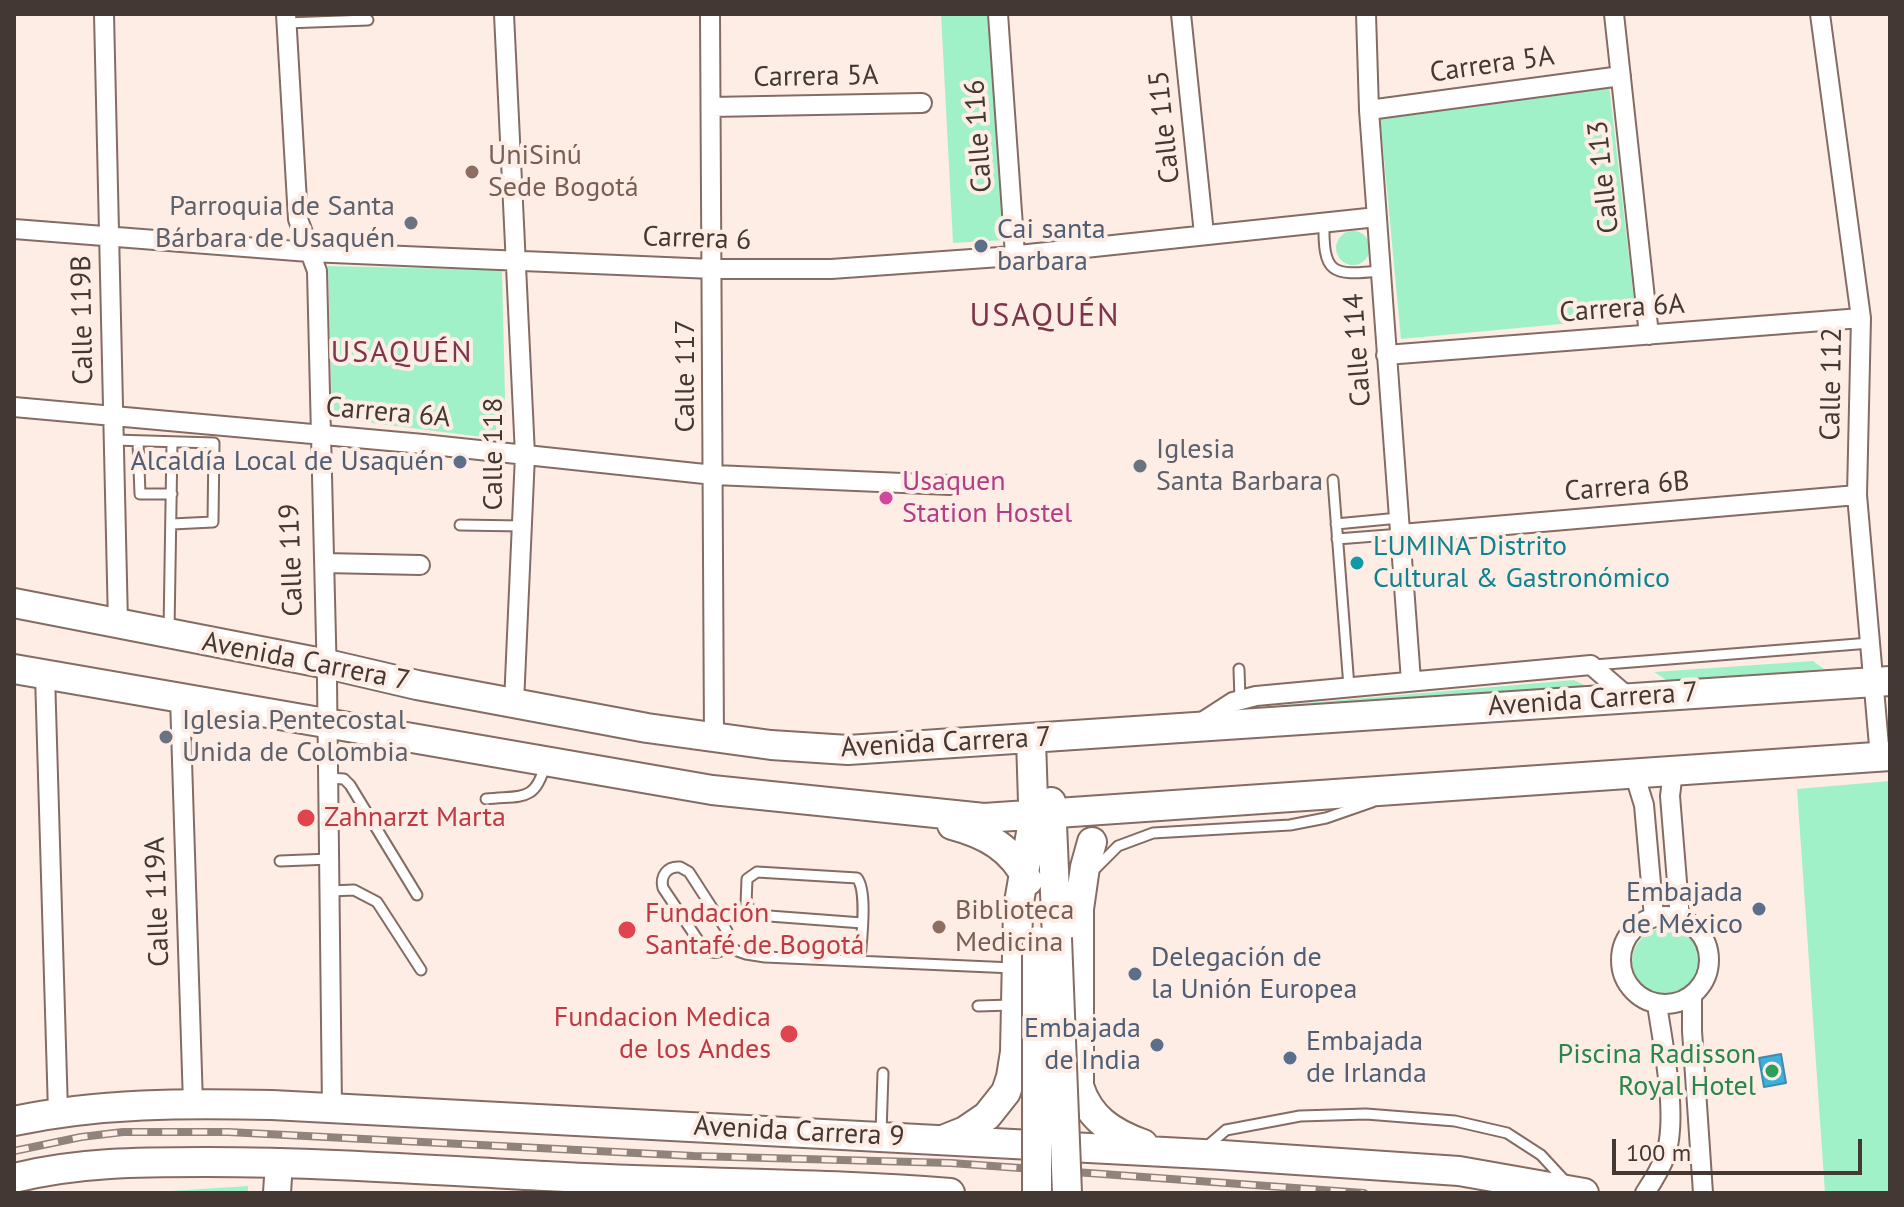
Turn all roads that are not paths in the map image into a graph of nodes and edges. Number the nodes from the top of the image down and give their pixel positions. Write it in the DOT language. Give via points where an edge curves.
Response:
graph roads {
  1 [pos="104,14"];
  2 [pos="504,14"];
  3 [pos="710,14"];
  4 [pos="998,14"];
  5 [pos="1181,14"];
  6 [pos="1366,14"];
  7 [pos="1614,14"];
  8 [pos="1820,14"];
  9 [pos="286,19"];
  10 [pos="368,20"];
  11 [pos="1621,76"];
  12 [pos="922,103"];
  13 [pos="711,107"];
  14 [pos="1369,110"];
  15 [pos="1377,217"];
  16 [pos="1324,221"];
  17 [pos="14,229"];
  18 [pos="1204,234"];
  19 [pos="109,237"];
  20 [pos="309,252"];
  21 [pos="1015,255"];
  22 [pos="516,261"];
  23 [pos="713,269"];
  24 [pos="1380,271"];
  25 [pos="1861,318"];
  26 [pos="1649,335"];
  27 [pos="1386,355"];
  28 [pos="14,407"];
  29 [pos="113,416"];
  30 [pos="214,435"];
  31 [pos="321,435"];
  32 [pos="114,440"];
  33 [pos="138,442"];
  34 [pos="172,442"];
  35 [pos="525,455"];
  36 [pos="714,475"];
  37 [pos="1333,480"];
  38 [pos="950,485"];
  39 [pos="172,494"];
  40 [pos="1857,495"];
  41 [pos="172,524"];
  42 [pos="1336,524"];
  43 [pos="460,525"];
  44 [pos="522,526"];
  45 [pos="1400,526"];
  46 [pos="1337,539"];
  47 [pos="324,563"];
  48 [pos="420,565"];
  49 [pos="14,603"];
  50 [pos="118,624"];
  51 [pos="168,635"];
  52 [pos="1870,643"];
  53 [pos="327,664"];
  54 [pos="1591,665"];
  55 [pos="14,669"];
  56 [pos="1239,669"];
  57 [pos="45,675"];
  58 [pos="1411,681"];
  59 [pos="1882,682"];
  60 [pos="1349,687"];
  61 [pos="1628,697"];
  62 [pos="180,698"];
  63 [pos="1240,699"];
  64 [pos="514,703"];
  65 [pos="328,723"];
  66 [pos="1195,727"];
  67 [pos="714,737"];
  68 [pos="1040,738"];
  69 [pos="1885,757"];
  70 [pos="546,762"];
  71 [pos="1673,771"];
  72 [pos="1634,773"];
  73 [pos="328,778"];
  74 [pos="1411,788"];
  75 [pos="486,799"];
  76 [pos="1129,808"];
  77 [pos="897,811"];
  78 [pos="1042,814"];
  79 [pos="330,859"];
  80 [pos="280,861"];
  81 [pos="330,891"];
  82 [pos="1043,892"];
  83 [pos="417,895"];
  84 [pos="1654,917"];
  85 [pos="1680,919"];
  86 [pos="862,923"];
  87 [pos="1047,940"];
  88 [pos="726,947"];
  89 [pos="860,961"];
  90 [pos="1017,968"];
  91 [pos="421,970"];
  92 [pos="1692,995"];
  93 [pos="1657,1004"];
  94 [pos="1016,1005"];
  95 [pos="978,1006"];
  96 [pos="883,1073"];
  97 [pos="193,1104"];
  98 [pos="332,1108"];
  99 [pos="58,1112"];
  100 [pos="14,1121"];
  101 [pos="881,1137"];
  102 [pos="943,1140"];
  103 [pos="1166,1152"];
  104 [pos="1200,1154"];
  105 [pos="273,1162"];
  106 [pos="14,1178"];
  107 [pos="819,1190"];
  108 [pos="888,1190"];
  109 [pos="1578,1191"];
  110 [pos="265,1193"];
  111 [pos="277,1193"];
  112 [pos="950,1193"];
  113 [pos="1037,1193"];
  114 [pos="1067,1193"];
  115 [pos="1645,1193"];
  116 [pos="1703,1193"];
  1 -- 19 [label="street, Calle 119B"];
  2 -- 22 [label="street, Calle 118"];
  3 -- 13 [label="street, Calle 117"];
  4 -- 21 [label="street, Calle 116"];
  5 -- 18 [label="street, Calle 115"];
  6 -- 14 [label="street, Calle 114"];
  7 -- 11 [label="street, Calle 113"];
  8 -- 25 [label="street, Calle 112"];
  9 -- 10 [label="lane"];
  9 -- 20 [label="street, Calle 119" via="298,219"];
  11 -- 14 [label="street, Carrera 5A"];
  11 -- 26 [label="street, Calle 113"];
  12 -- 13 [label="street, Carrera 5A"];
  13 -- 23 [label="street, Calle 117"];
  14 -- 15 [label="street, Calle 114"];
  15 -- 16 [label="street, Carrera 6"];
  15 -- 24 [label="street, Calle 114"];
  16 -- 18 [label="street, Carrera 6"];
  16 -- 24 [label="lane" via="1323,246 1336,272"];
  17 -- 19 [label="street, Carrera 6"];
  18 -- 21 [label="street, Carrera 6"];
  19 -- 20 [label="street, Carrera 6"];
  19 -- 29 [label="street, Calle 119B"];
  20 -- 22 [label="street, Carrera 6"];
  20 -- 31 [label="street, Calle 119" via="317,271"];
  21 -- 23 [label="street, Carrera 6" via="831,269"];
  22 -- 23 [label="street, Carrera 6"];
  22 -- 35 [label="street, Calle 118"];
  23 -- 36 [label="street, Calle 117"];
  24 -- 27 [label="street, Calle 114"];
  25 -- 26 [label="street, Carrera 6A"];
  25 -- 40 [label="street, Calle 112"];
  26 -- 27 [label="street, Carrera 6A"];
  27 -- 45 [label="street, Calle 114"];
  28 -- 29 [label="street, Carrera 6A"];
  29 -- 30 [label="street, Carrera 6A"];
  29 -- 32 [label="street, Calle 119B"];
  30 -- 31 [label="street, Carrera 6A"];
  30 -- 34 [label="lane"];
  30 -- 41 [label="lane" via="213,522"];
  31 -- 35 [label="street, Carrera 6A"];
  31 -- 47 [label="street, Calle 119"];
  32 -- 33 [label="lane"];
  32 -- 50 [label="street, Calle 119B"];
  33 -- 34 [label="lane"];
  33 -- 39 [label="lane" via="140,494"];
  34 -- 39 [label="lane"];
  35 -- 36 [label="street, Carrera 6A"];
  35 -- 44 [label="street, Calle 118"];
  36 -- 38 [label="street, Carrera 6A"];
  36 -- 67 [label="street, Calle 117"];
  37 -- 42 [label="lane"];
  39 -- 41 [label="lane"];
  40 -- 45 [label="street, Carrera 6B"];
  40 -- 52 [label="street, Calle 112"];
  41 -- 51 [label="lane"];
  42 -- 45 [label="lane"];
  42 -- 46 [label="lane"];
  43 -- 44 [label="lane"];
  44 -- 64 [label="street, Calle 118"];
  45 -- 46 [label="lane"];
  45 -- 58 [label="street, Calle 114"];
  46 -- 60 [label="lane"];
  47 -- 48 [label="street"];
  47 -- 53 [label="street, Calle 119"];
  49 -- 50 [label="main road, Avenida Carrera 7"];
  50 -- 51 [label="main road, Avenida Carrera 7"];
  51 -- 53 [label="main road, Avenida Carrera 7"];
  52 -- 54 [label="lane"];
  52 -- 59 [label="street, Calle 112"];
  53 -- 64 [label="main road, Avenida Carrera 7"];
  53 -- 65 [label="street, Calle 119"];
  54 -- 58 [label="street"];
  54 -- 61 [label="street"];
  55 -- 57 [label="main road, Avenida Carrera 7"];
  56 -- 63 [label="lane"];
  57 -- 62 [label="main road, Avenida Carrera 7"];
  57 -- 99 [label="street"];
  58 -- 60 [label="street"];
  59 -- 61 [label="main road, Avenida Carrera 7"];
  59 -- 69 [label="street, Calle 112" via="1877,727"];
  60 -- 63 [label="street"];
  61 -- 66 [label="main road, Avenida Carrera 7"];
  62 -- 65 [label="main road, Avenida Carrera 7"];
  62 -- 97 [label="street, Calle 119A"];
  63 -- 66 [label="street"];
  64 -- 67 [label="main road, Avenida Carrera 7"];
  65 -- 70 [label="main road, Avenida Carrera 7"];
  65 -- 73 [label="street, Calle 119"];
  66 -- 68 [label="main road, Avenida Carrera 7"];
  67 -- 68 [label="main road, Avenida Carrera 7" via="848,750"];
  68 -- 78 [label="main road"];
  69 -- 71 [label="main road, Avenida Carrera 7"];
  70 -- 75 [label="lane" via="535,791"];
  70 -- 77 [label="main road, Avenida Carrera 7" via="735,793"];
  71 -- 72 [label="main road, Avenida Carrera 7"];
  71 -- 85 [label="street" via="1670,796"];
  72 -- 74 [label="main road, Avenida Carrera 7"];
  72 -- 84 [label="street" via="1644,805"];
  73 -- 79 [label="street, Calle 119"];
  73 -- 83 [label="lane" via="350,785"];
  74 -- 76 [label="main road, Avenida Carrera 7"];
  74 -- 82 [label="lane" via="1290,825 1166,831 1133,838"];
  76 -- 78 [label="main road, Avenida Carrera 7"];
  76 -- 82 [label="main road"];
  77 -- 78 [label="main road, Avenida Carrera 7" via="984,818"];
  77 -- 82 [label="main road" via="984,836 1010,853"];
  78 -- 82 [label="main road"];
  78 -- 82 [label="main road"];
  79 -- 80 [label="lane"];
  79 -- 81 [label="street, Calle 119"];
  81 -- 91 [label="lane" via="354,890 377,902"];
  81 -- 98 [label="street, Calle 119"];
  82 -- 87 [label="main road"];
  82 -- 90 [label="main road"];
  82 -- 103 [label="main road" via="1079,909 1078,1074 1087,1107 1123,1137"];
  84 -- 85 [label="street"];
  84 -- 93 [label="street" via="1631,932 1621,957 1635,992"];
  85 -- 92 [label="street" via="1698,931 1709,951 1707,975"];
  86 -- 86 [label="lane" via="857,878 757,872 747,879 746,904 756,915"];
  86 -- 89 [label="lane"];
  87 -- 113 [label="main road, bridge"];
  87 -- 114 [label="main road, bridge"];
  88 -- 88 [label="lane" via="727,931 689,872 670,868 663,888 701,945 715,953"];
  88 -- 89 [label="lane" via="765,957"];
  89 -- 90 [label="lane"];
  90 -- 94 [label="main road"];
  92 -- 93 [label="street" via="1682,1002"];
  92 -- 116 [label="street"];
  93 -- 115 [label="street" via="1671,1127 1666,1154"];
  94 -- 95 [label="lane"];
  94 -- 102 [label="main road" via="1014,1066 1006,1092 987,1116"];
  96 -- 101 [label="lane"];
  97 -- 98 [label="main road, Avenida Carrera 9"];
  97 -- 99 [label="main road, Avenida Carrera 9"];
  98 -- 101 [label="main road, Avenida Carrera 9"];
  99 -- 100 [label="main road, Avenida Carrera 9"];
  101 -- 102 [label="main road, Avenida Carrera 9"];
  102 -- 103 [label="main road, Avenida Carrera 9"];
  103 -- 104 [label="main road, Avenida Carrera 9"];
  104 -- 109 [label="main road, Avenida Carrera 9" via="1459,1171"];
  104 -- 109 [label="lane" via="1226,1130 1300,1116 1366,1114 1455,1121 1507,1133 1541,1155"];
  105 -- 106 [label="main road, Avenida Carrera 9" via="109,1162"];
  105 -- 107 [label="main road, Avenida Carrera 9"];
  105 -- 110 [label="street"];
  105 -- 111 [label="street"];
  107 -- 108 [label="main road, Avenida Carrera 9"];
  108 -- 112 [label="main road, Avenida Carrera 9"];
}
